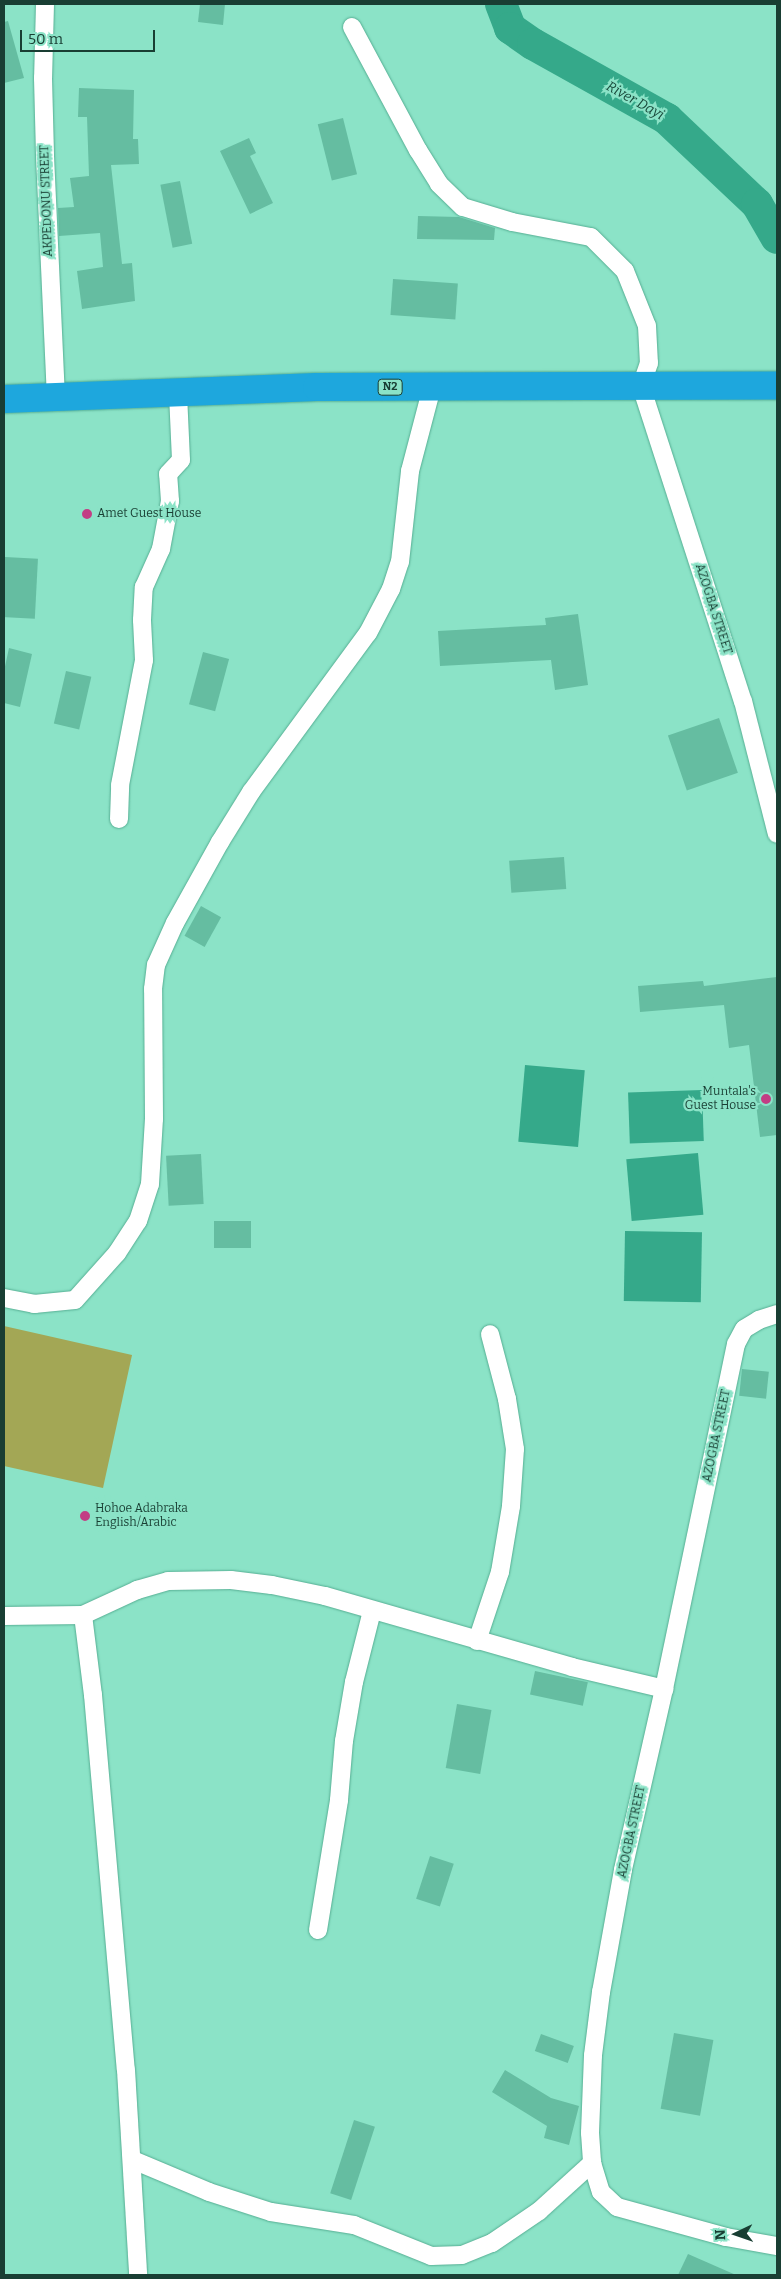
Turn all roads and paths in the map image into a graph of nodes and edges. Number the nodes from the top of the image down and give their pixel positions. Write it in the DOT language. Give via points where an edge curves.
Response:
graph roads {
  1 [pos="45,4"];
  2 [pos="352,28"];
  3 [pos="777,385"];
  4 [pos="641,386"];
  5 [pos="432,387"];
  6 [pos="178,393"];
  7 [pos="56,398"];
  8 [pos="4,399"];
  9 [pos="119,819"];
  10 [pos="777,834"];
  11 [pos="4,1298"];
  12 [pos="777,1314"];
  13 [pos="490,1334"];
  14 [pos="372,1611"];
  15 [pos="83,1615"];
  16 [pos="4,1616"];
  17 [pos="477,1640"];
  18 [pos="664,1689"];
  19 [pos="318,1930"];
  20 [pos="133,2160"];
  21 [pos="592,2163"];
  22 [pos="777,2246"];
  23 [pos="138,2275"];
  1 -- 7 [label="street, AKPEDONU STREET" via="45,156"];
  2 -- 4 [label="street" via="438,184 463,207 512,222 591,237 626,271 647,326 649,363"];
  3 -- 4 [label="highway, N2"];
  4 -- 5 [label="highway, N2"];
  4 -- 10 [label="street, AZOGBA STREET" via="744,701"];
  5 -- 6 [label="highway, N2"];
  5 -- 11 [label="street" via="410,471 400,562 391,589 368,633 246,800 175,923 156,965 150,1184 138,1221 117,1254 75,1300 34,1304"];
  6 -- 7 [label="highway, N2"];
  6 -- 9 [label="street" via="181,460 168,474 170,501 161,549 144,587 144,660 120,785"];
  7 -- 8 [label="highway, N2"];
  12 -- 18 [label="street, AZOGBA STREET" via="744,1329 736,1344"];
  13 -- 17 [label="street" via="507,1399 515,1449 511,1506 500,1572"];
  14 -- 15 [label="street" via="325,1596 272,1585 206,1580 168,1581 138,1590"];
  14 -- 17 [label="street"];
  14 -- 19 [label="street" via="352,1690 339,1800"];
  15 -- 16 [label="street"];
  15 -- 20 [label="street" via="93,1695"];
  17 -- 18 [label="street"];
  18 -- 21 [label="street, AZOGBA STREET" via="623,1870 600,1992 593,2055"];
  20 -- 21 [label="street" via="236,2201 271,2212 354,2225 431,2256 462,2255 492,2244 539,2210"];
  20 -- 23 [label="street"];
  21 -- 22 [label="street, AZOGBA STREET" via="601,2192 617,2207 726,2237"];
}
